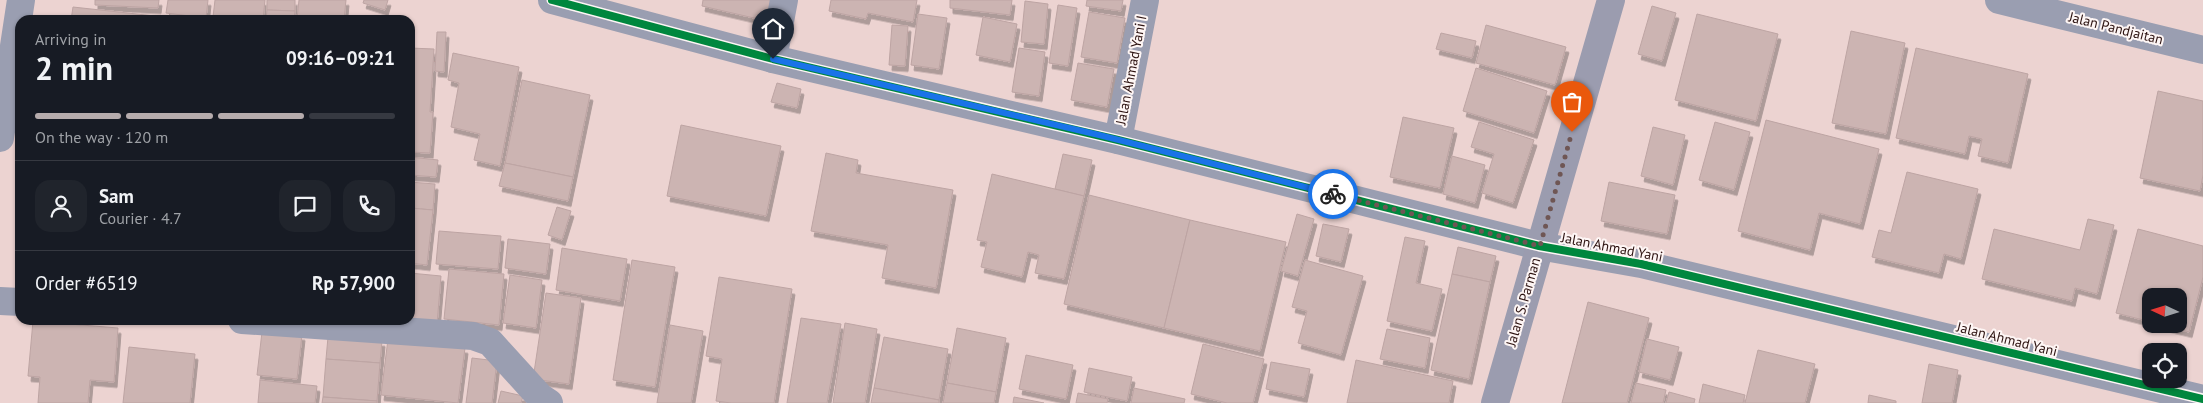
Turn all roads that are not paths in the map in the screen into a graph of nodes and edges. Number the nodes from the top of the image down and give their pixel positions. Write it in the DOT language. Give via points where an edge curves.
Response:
graph roads {
  1 [pos="21,0"];
  2 [pos="552,0"];
  3 [pos="784,0"];
  4 [pos="1145,0"];
  5 [pos="1611,0"];
  6 [pos="1999,0"];
  7 [pos="19,15"];
  8 [pos="15,39"];
  9 [pos="2203,50"];
  10 [pos="773,59"];
  11 [pos="0,138"];
  12 [pos="1118,140"];
  13 [pos="1540,246"];
  14 [pos="0,301"];
  15 [pos="15,302"];
  16 [pos="314,325"];
  17 [pos="2203,399"];
  18 [pos="550,403"];
  19 [pos="1495,403"];
  1 -- 7 [label="street"];
  2 -- 10 [label="street, Jalan Ahmad Yani"];
  3 -- 10 [label="street"];
  4 -- 12 [label="street, Jalan Ahmad Yani I"];
  5 -- 13 [label="street, Jalan S. Parman"];
  6 -- 9 [label="street, Jalan Pandjaitan"];
  8 -- 11 [label="street"];
  10 -- 12 [label="street, Jalan Ahmad Yani"];
  12 -- 13 [label="street, Jalan Ahmad Yani"];
  13 -- 17 [label="street, Jalan Ahmad Yani" via="1641,264"];
  13 -- 19 [label="street, Jalan S. Parman"];
  14 -- 15 [label="street"];
  16 -- 18 [label="street" via="473,336 490,342 540,397"];
}
